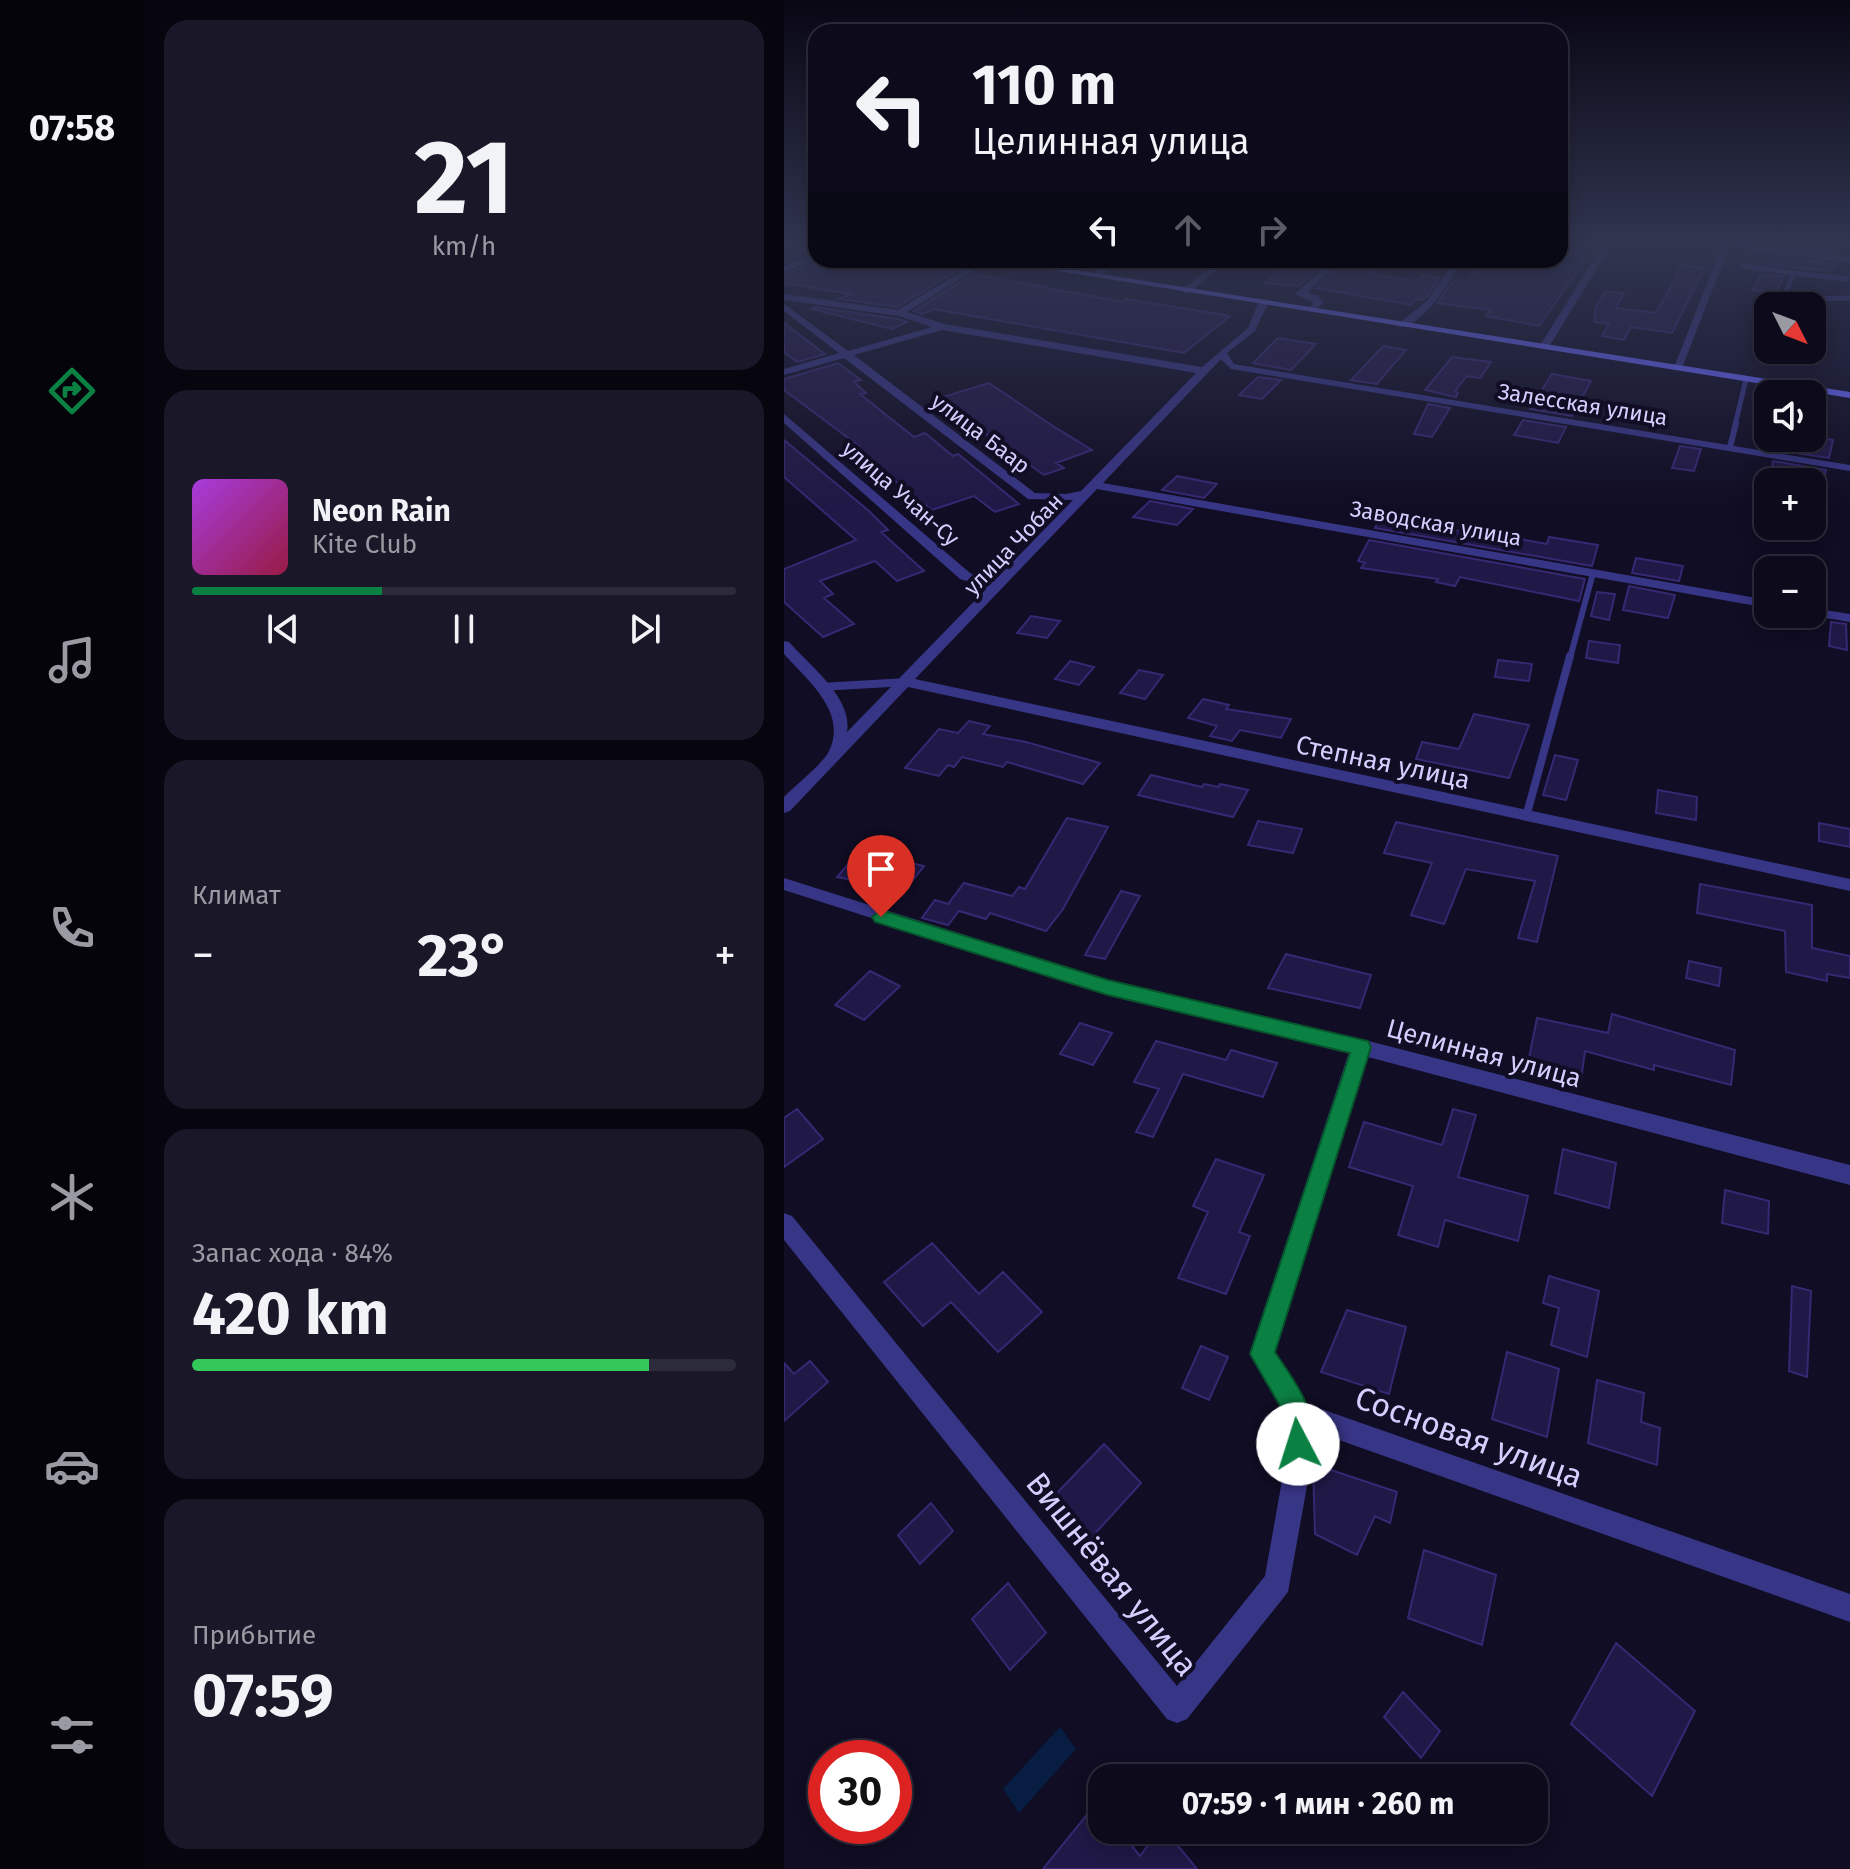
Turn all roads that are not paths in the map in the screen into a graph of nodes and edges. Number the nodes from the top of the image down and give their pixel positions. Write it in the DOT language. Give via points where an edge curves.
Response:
graph roads {
  1 [pos="815,332"];
  2 [pos="925,332"];
  3 [pos="973,332"];
  4 [pos="1248,332"];
  5 [pos="1449,332"];
  6 [pos="1553,332"];
  7 [pos="1692,332"];
  8 [pos="1544,347"];
  9 [pos="1222,352"];
  10 [pos="845,356"];
  11 [pos="1677,368"];
  12 [pos="1205,371"];
  13 [pos="784,372"];
  14 [pos="1746,379"];
  15 [pos="1850,395"];
  16 [pos="784,417"];
  17 [pos="1730,447"];
  18 [pos="1850,468"];
  19 [pos="1093,489"];
  20 [pos="1593,573"];
  21 [pos="998,588"];
  22 [pos="1754,602"];
  23 [pos="1826,614"];
  24 [pos="1850,618"];
  25 [pos="784,645"];
  26 [pos="907,682"];
  27 [pos="820,687"];
  28 [pos="836,753"];
  29 [pos="784,807"];
  30 [pos="1526,817"];
  31 [pos="784,884"];
  32 [pos="1850,885"];
  33 [pos="1361,1047"];
  34 [pos="1850,1175"];
  35 [pos="784,1223"];
  36 [pos="1299,1413"];
  37 [pos="1850,1608"];
  1 -- 10 [label="street, улица Баар"];
  2 -- 10 [label="street"];
  3 -- 12 [label="street"];
  4 -- 9 [label="street, улица Чобан"];
  5 -- 8 [label="main road"];
  6 -- 8 [label="street"];
  7 -- 11 [label="street"];
  8 -- 11 [label="main road"];
  9 -- 12 [label="street, улица Чобан"];
  9 -- 17 [label="street, Залесская улица" via="1231,366"];
  10 -- 13 [label="street"];
  10 -- 19 [label="street, улица Баар" via="1032,496 1066,498"];
  11 -- 14 [label="main road"];
  12 -- 19 [label="street, улица Чобан"];
  14 -- 15 [label="main road"];
  14 -- 17 [label="lane"];
  16 -- 21 [label="street, улица Учан-Су" via="965,576"];
  17 -- 18 [label="street, Залесская улица"];
  19 -- 20 [label="street, Заводская улица"];
  19 -- 21 [label="street, улица Чобан"];
  20 -- 22 [label="street, Заводская улица"];
  20 -- 30 [label="lane"];
  21 -- 26 [label="street, улица Чобан"];
  23 -- 24 [label="street"];
  25 -- 27 [label="street"];
  26 -- 27 [label="lane"];
  26 -- 28 [label="street, улица Чобан"];
  26 -- 30 [label="street, Степная улица"];
  27 -- 28 [label="street" via="836,704 841,724"];
  28 -- 29 [label="street, улица Чобан"];
  30 -- 32 [label="street, Степная улица"];
  31 -- 33 [label="street, Целинная улица" via="1108,987"];
  33 -- 34 [label="street, Целинная улица"];
  33 -- 36 [label="street" via="1262,1354"];
  35 -- 36 [label="street, Вишнёвая улица" via="1177,1709 1278,1582 1296,1475"];
  36 -- 37 [label="street, Сосновая улица"];
}
